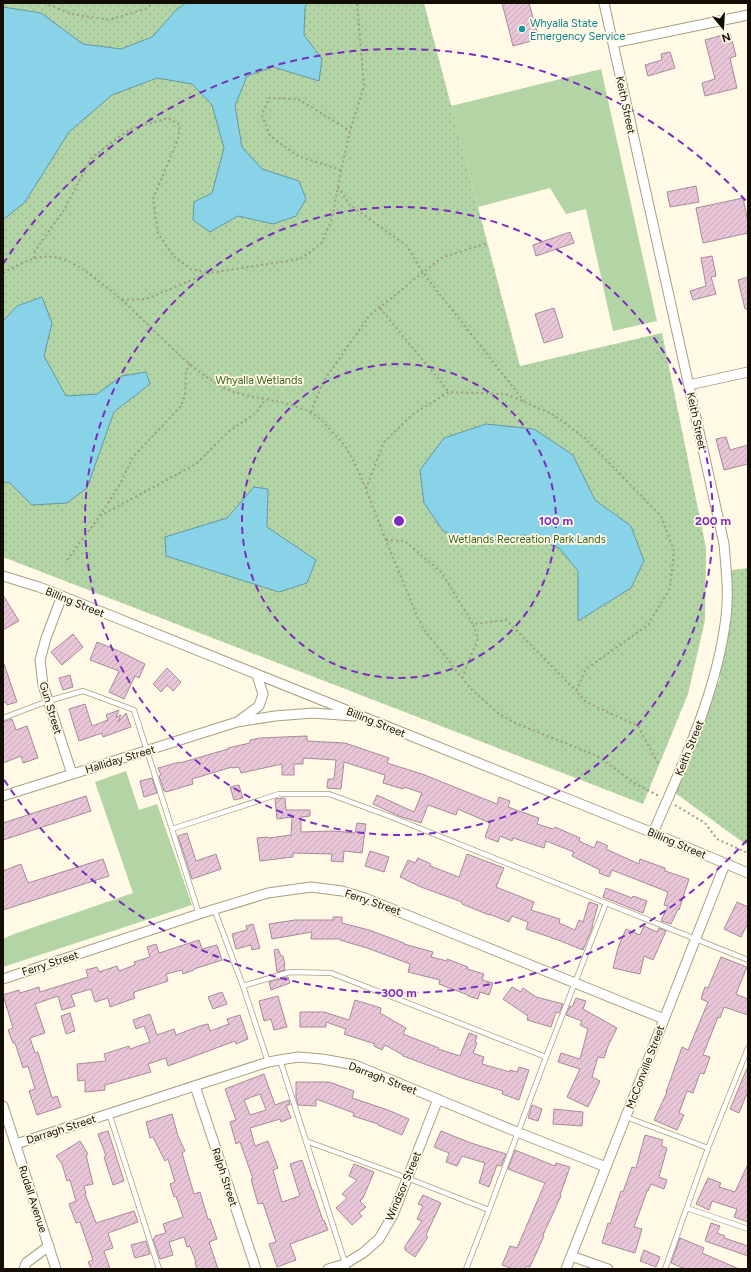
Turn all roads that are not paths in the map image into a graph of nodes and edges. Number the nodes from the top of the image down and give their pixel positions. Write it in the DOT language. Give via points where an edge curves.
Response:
graph roads {
  1 [pos="604,3"];
  2 [pos="748,15"];
  3 [pos="613,43"];
  4 [pos="748,372"];
  5 [pos="689,385"];
  6 [pos="3,576"];
  7 [pos="62,596"];
  8 [pos="257,675"];
  9 [pos="48,701"];
  10 [pos="364,717"];
  11 [pos="3,718"];
  12 [pos="237,722"];
  13 [pos="147,750"];
  14 [pos="72,774"];
  15 [pos="3,796"];
  16 [pos="172,829"];
  17 [pos="653,833"];
  18 [pos="726,864"];
  19 [pos="748,873"];
  20 [pos="606,903"];
  21 [pos="214,909"];
  22 [pos="199,914"];
  23 [pos="696,939"];
  24 [pos="748,960"];
  25 [pos="3,979"];
  26 [pos="576,983"];
  27 [pos="242,986"];
  28 [pos="664,1019"];
  29 [pos="748,1048"];
  30 [pos="546,1057"];
  31 [pos="280,1060"];
  32 [pos="268,1062"];
  33 [pos="195,1086"];
  34 [pos="438,1099"];
  35 [pos="3,1106"];
  36 [pos="109,1113"];
  37 [pos="625,1117"];
  38 [pos="517,1132"];
  39 [pos="306,1141"];
  40 [pos="16,1144"];
  41 [pos="708,1148"];
  42 [pos="606,1167"];
  43 [pos="407,1178"];
  44 [pos="687,1208"];
  45 [pos="490,1210"];
  46 [pos="748,1229"];
  47 [pos="49,1246"];
  48 [pos="571,1256"];
  49 [pos="346,1266"];
  50 [pos="24,1269"];
  51 [pos="56,1269"];
  52 [pos="159,1269"];
  53 [pos="256,1269"];
  54 [pos="328,1269"];
  55 [pos="466,1269"];
  56 [pos="566,1269"];
  57 [pos="608,1269"];
  58 [pos="664,1269"];
  1 -- 3 [label="street, Keith Street"];
  2 -- 3 [label="street"];
  3 -- 5 [label="street, Keith Street"];
  4 -- 5 [label="street"];
  5 -- 17 [label="street, Keith Street" via="724,544 726,616 718,665 705,708"];
  6 -- 7 [label="street, Billing Street"];
  7 -- 8 [label="street, Billing Street"];
  7 -- 9 [label="street, Gun Street" via="40,660"];
  8 -- 10 [label="street, Billing Street"];
  8 -- 12 [label="street, Halliday Street" via="263,694 259,706"];
  9 -- 11 [label="lane"];
  9 -- 13 [label="lane" via="83,691 134,710"];
  9 -- 14 [label="street, Gun Street"];
  10 -- 12 [label="street, Halliday Street" via="313,713"];
  10 -- 17 [label="street, Billing Street"];
  12 -- 13 [label="street, Halliday Street"];
  13 -- 14 [label="street, Halliday Street"];
  13 -- 16 [label="lane"];
  14 -- 15 [label="street, Halliday Street"];
  16 -- 20 [label="lane" via="279,794 329,794"];
  16 -- 22 [label="lane"];
  17 -- 18 [label="street, Billing Street"];
  18 -- 19 [label="street, Billing Street"];
  18 -- 23 [label="street, McConville Street"];
  20 -- 23 [label="lane"];
  20 -- 26 [label="lane"];
  21 -- 22 [label="street, Ferry Street"];
  21 -- 26 [label="street, Ferry Street" via="268,893 311,888 342,891"];
  21 -- 27 [label="lane"];
  22 -- 25 [label="street, Ferry Street"];
  23 -- 24 [label="lane"];
  23 -- 28 [label="street, McConville Street"];
  26 -- 28 [label="street, Ferry Street"];
  26 -- 30 [label="lane"];
  27 -- 30 [label="lane" via="290,972 331,973"];
  27 -- 32 [label="lane"];
  28 -- 37 [label="street, McConville Street"];
  29 -- 41 [label="lane"];
  30 -- 38 [label="lane"];
  31 -- 32 [label="street, Darragh Street"];
  31 -- 34 [label="street, Darragh Street" via="304,1057 355,1066"];
  31 -- 39 [label="lane"];
  32 -- 33 [label="street, Darragh Street"];
  33 -- 36 [label="street, Darragh Street"];
  33 -- 53 [label="street, Ralph Street"];
  34 -- 38 [label="street, Darragh Street"];
  34 -- 43 [label="street, Windsor Street"];
  35 -- 40 [label="street, Rudall Avenue"];
  36 -- 40 [label="street, Darragh Street"];
  36 -- 52 [label="lane"];
  37 -- 41 [label="lane"];
  37 -- 42 [label="street, McConville Street"];
  38 -- 42 [label="street, Darragh Street"];
  38 -- 45 [label="lane"];
  39 -- 43 [label="lane"];
  39 -- 49 [label="lane"];
  40 -- 47 [label="street, Rudall Avenue"];
  41 -- 44 [label="lane"];
  42 -- 48 [label="street, McConville Street"];
  43 -- 45 [label="lane"];
  43 -- 49 [label="street, Windsor Street" via="393,1214 378,1238"];
  44 -- 46 [label="lane"];
  44 -- 58 [label="lane"];
  45 -- 55 [label="lane"];
  47 -- 50 [label="street" via="26,1263"];
  47 -- 51 [label="street, Rudall Avenue"];
  48 -- 56 [label="street, McConville Street"];
  48 -- 57 [label="street"];
  49 -- 54 [label="street, Windsor Street"];
}
